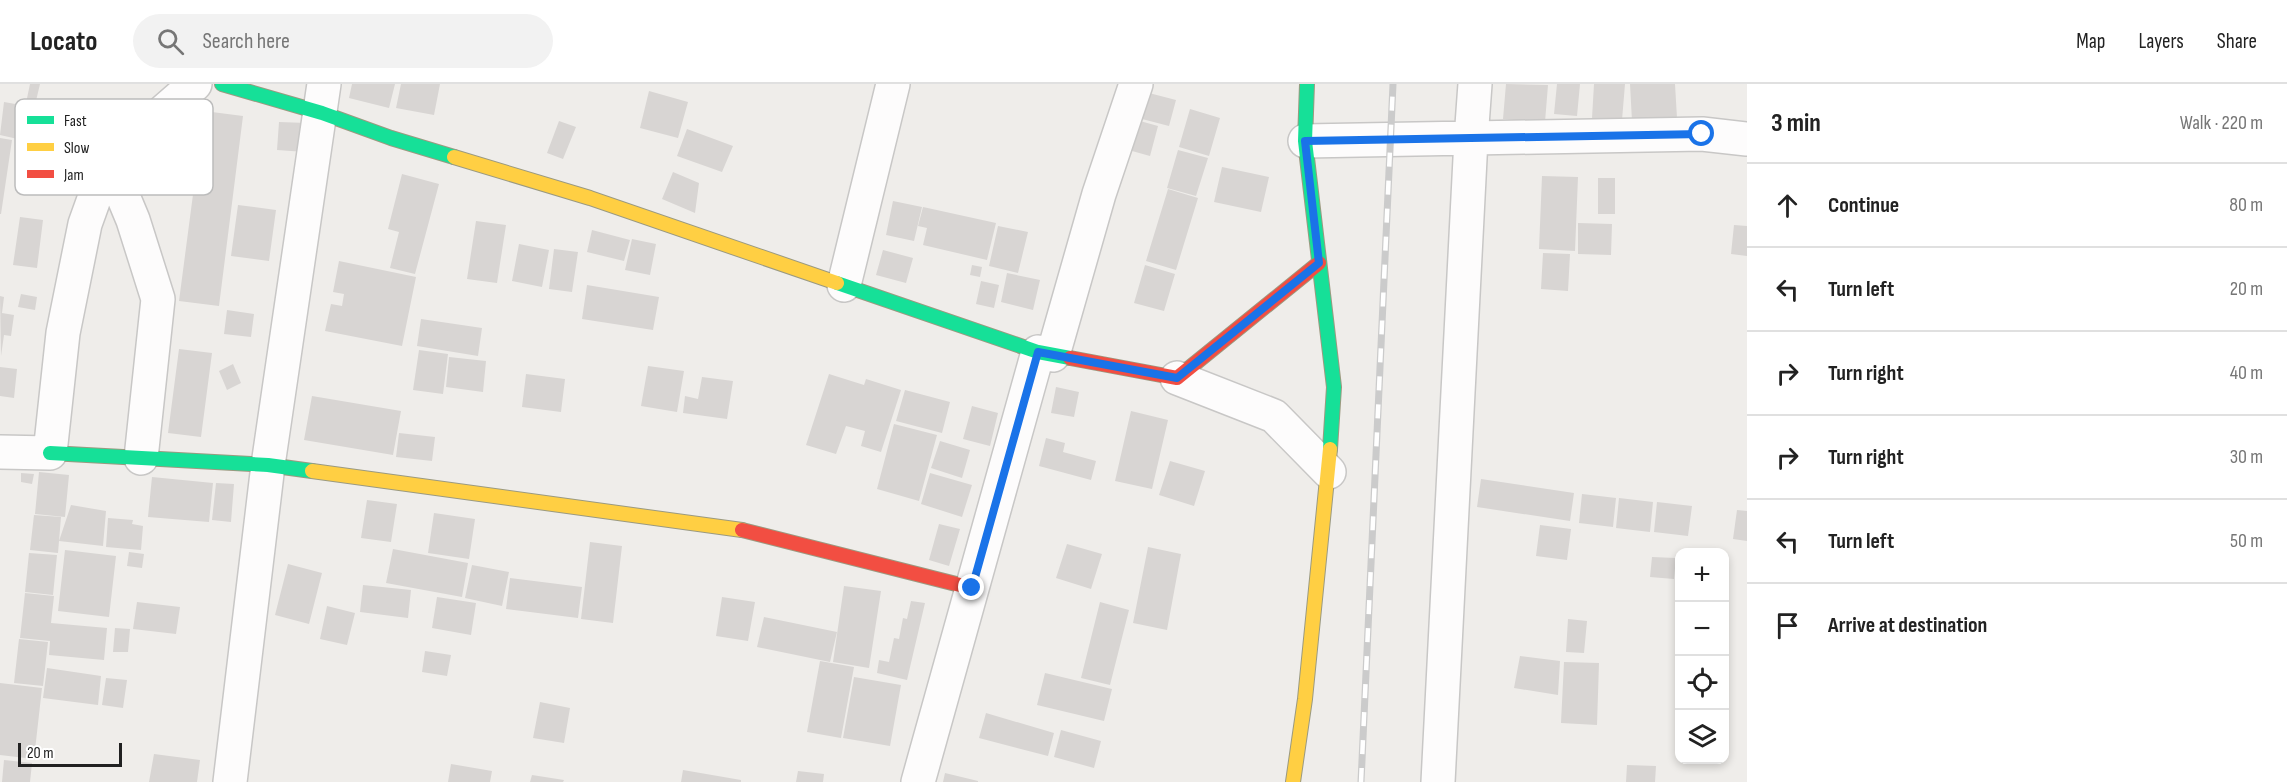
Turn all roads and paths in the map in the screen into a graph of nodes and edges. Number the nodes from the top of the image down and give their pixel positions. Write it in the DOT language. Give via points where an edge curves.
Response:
graph roads {
  1 [pos="195,84"];
  2 [pos="222,84"];
  3 [pos="893,84"];
  4 [pos="1136,84"];
  5 [pos="1307,84"];
  6 [pos="1475,84"];
  7 [pos="323,98"];
  8 [pos="178,99"];
  9 [pos="1471,139"];
  10 [pos="1747,139"];
  11 [pos="1305,141"];
  12 [pos="95,195"];
  13 [pos="123,195"];
  14 [pos="1319,263"];
  15 [pos="844,285"];
  16 [pos="1046,354"];
  17 [pos="1177,378"];
  18 [pos="0,452"];
  19 [pos="50,453"];
  20 [pos="141,458"];
  21 [pos="268,465"];
  22 [pos="1329,472"];
  23 [pos="972,588"];
  24 [pos="230,782"];
  25 [pos="918,782"];
  26 [pos="1293,782"];
  27 [pos="1438,782"];
  1 -- 8 [label="street"];
  2 -- 7 [label="street"];
  3 -- 15 [label="street"];
  4 -- 16 [label="street"];
  5 -- 11 [label="street"];
  6 -- 9 [label="street"];
  7 -- 15 [label="street" via="391,138 590,198"];
  7 -- 21 [label="street"];
  9 -- 10 [label="street" via="1702,134"];
  9 -- 11 [label="street"];
  9 -- 27 [label="street"];
  11 -- 14 [label="street"];
  12 -- 19 [label="street" via="85,224 63,333"];
  13 -- 20 [label="street" via="158,299"];
  14 -- 17 [label="street"];
  14 -- 22 [label="street" via="1334,387"];
  15 -- 16 [label="street"];
  16 -- 17 [label="street"];
  16 -- 23 [label="street"];
  17 -- 22 [label="street" via="1274,416"];
  18 -- 19 [label="street"];
  19 -- 20 [label="street"];
  20 -- 21 [label="street"];
  21 -- 23 [label="street" via="733,528"];
  21 -- 24 [label="street"];
  22 -- 26 [label="street"];
  23 -- 25 [label="street"];
}
